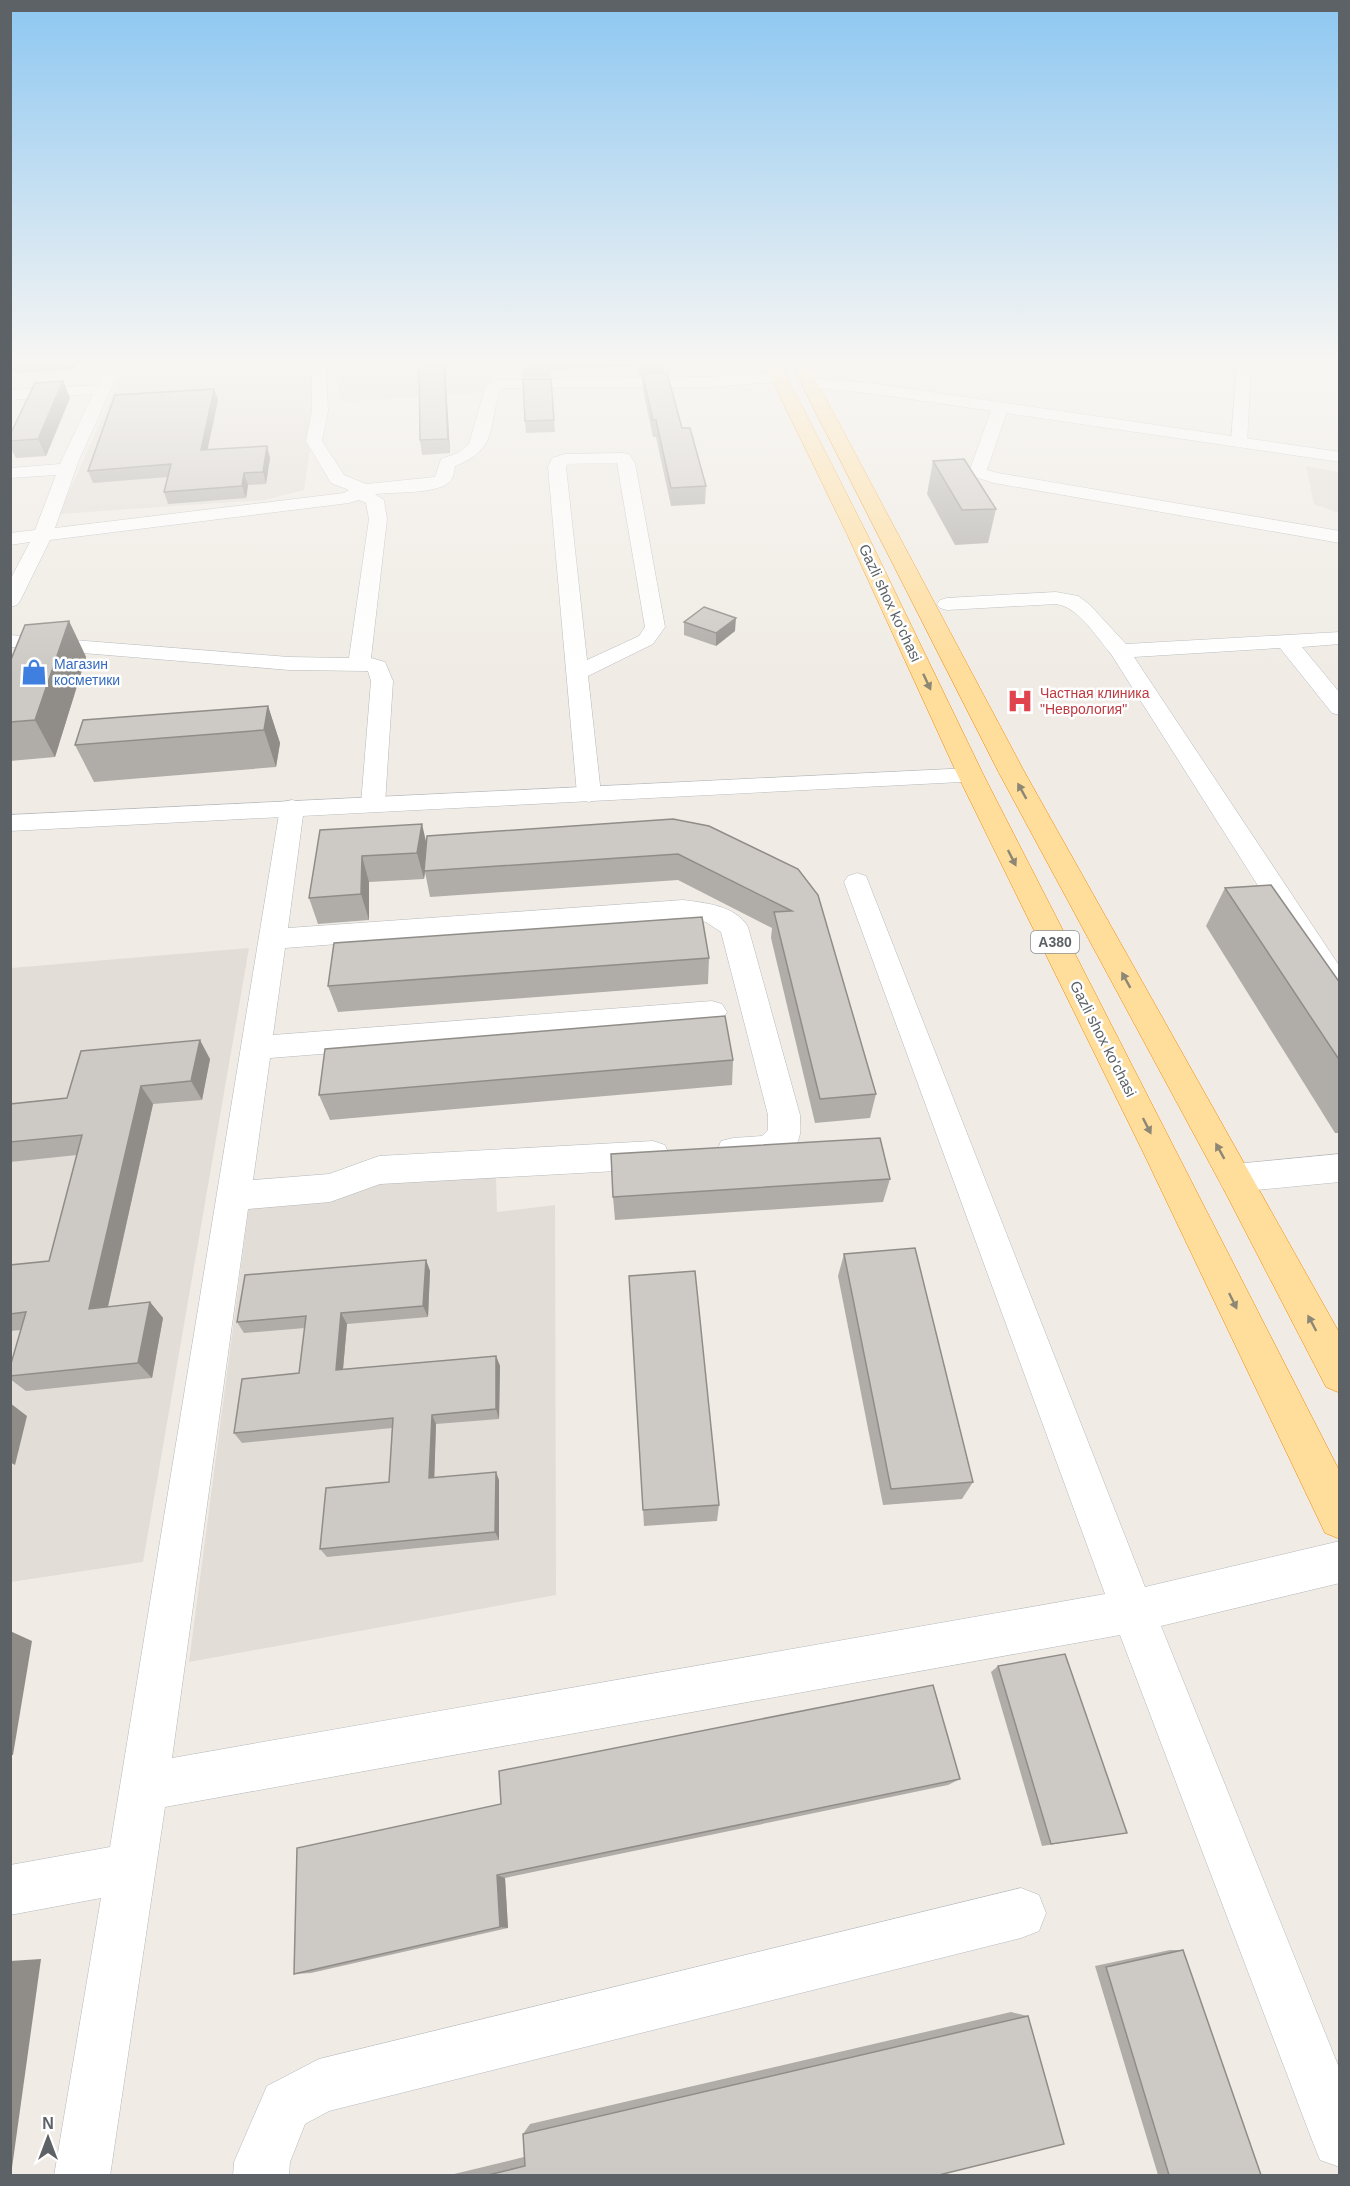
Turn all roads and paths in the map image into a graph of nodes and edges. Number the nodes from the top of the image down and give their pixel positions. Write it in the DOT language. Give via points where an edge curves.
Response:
graph roads {
  1 [pos="329,467"];
  2 [pos="446,467"];
  3 [pos="558,467"];
  4 [pos="628,467"];
  5 [pos="829,467"];
  6 [pos="848,467"];
  7 [pos="980,467"];
  8 [pos="67,469"];
  9 [pos="10,473"];
  10 [pos="360,491"];
  11 [pos="42,537"];
  12 [pos="1340,537"];
  13 [pos="10,539"];
  14 [pos="10,601"];
  15 [pos="947,604"];
  16 [pos="1340,638"];
  17 [pos="10,641"];
  18 [pos="1286,641"];
  19 [pos="1120,651"];
  20 [pos="363,663"];
  21 [pos="577,673"];
  22 [pos="1340,708"];
  23 [pos="971,776"];
  24 [pos="589,794"];
  25 [pos="373,804"];
  26 [pos="292,808"];
  27 [pos="10,823"];
  28 [pos="857,882"];
  29 [pos="271,939"];
  30 [pos="1340,991"];
  31 [pos="712,1012"];
  32 [pos="254,1048"];
  33 [pos="711,1152"];
  34 [pos="675,1154"];
  35 [pos="1340,1168"];
  36 [pos="1235,1178"];
  37 [pos="232,1196"];
  38 [pos="1340,1374"];
  39 [pos="1340,1518"];
  40 [pos="1340,1562"];
  41 [pos="1133,1611"];
  42 [pos="144,1787"];
  43 [pos="131,1868"];
  44 [pos="10,1890"];
  45 [pos="1021,1913"];
  46 [pos="1340,2140"];
  47 [pos="82,2175"];
  48 [pos="261,2175"];
  1 -- 10 [label="street" via="337,480"];
  2 -- 10 [label="street" via="441,481"];
  3 -- 21 [label="street"];
  4 -- 21 [label="street" via="655,627 646,640"];
  5 -- 23 [label="highway, Gazli shox ko'chasi / A380, one-way"];
  36 -- 6 [label="highway, Gazli shox ko'chasi / A380, one-way" via="1012,773 894,543"];
  7 -- 12 [label="street" via="978,472 994,478"];
  8 -- 9 [label="street"];
  8 -- 11 [label="street"];
  10 -- 11 [label="street" via="349,498"];
  10 -- 20 [label="street" via="375,500 378,519 360,659"];
  11 -- 13 [label="street"];
  11 -- 14 [label="street"];
  15 -- 19 [label="street" via="1071,600"];
  16 -- 18 [label="street"];
  17 -- 20 [label="street" via="333,667"];
  18 -- 19 [label="street"];
  18 -- 22 [label="street"];
  19 -- 30 [label="street"];
  20 -- 25 [label="street" via="377,667 382,681"];
  21 -- 24 [label="street"];
  23 -- 24 [label="street"];
  23 -- 39 [label="highway, Gazli shox ko'chasi / A380, one-way"];
  24 -- 25 [label="street"];
  25 -- 26 [label="street"];
  26 -- 27 [label="street"];
  26 -- 29 [label="street"];
  28 -- 41 [label="street"];
  29 -- 32 [label="street"];
  29 -- 33 [label="street" via="683,909 713,914 734,927 784,1115 784,1135 770,1149"];
  31 -- 32 [label="street"];
  32 -- 37 [label="street"];
  34 -- 37 [label="street" via="379,1170 330,1188"];
  35 -- 36 [label="street"];
  38 -- 36 [label="highway, Gazli shox ko'chasi / A380, one-way"];
  37 -- 42 [label="street"];
  40 -- 41 [label="street"];
  41 -- 42 [label="street"];
  41 -- 46 [label="street"];
  42 -- 43 [label="street"];
  43 -- 44 [label="street"];
  43 -- 47 [label="street"];
  45 -- 48 [label="street" via="319,2086 286,2105 262,2162"];
}
